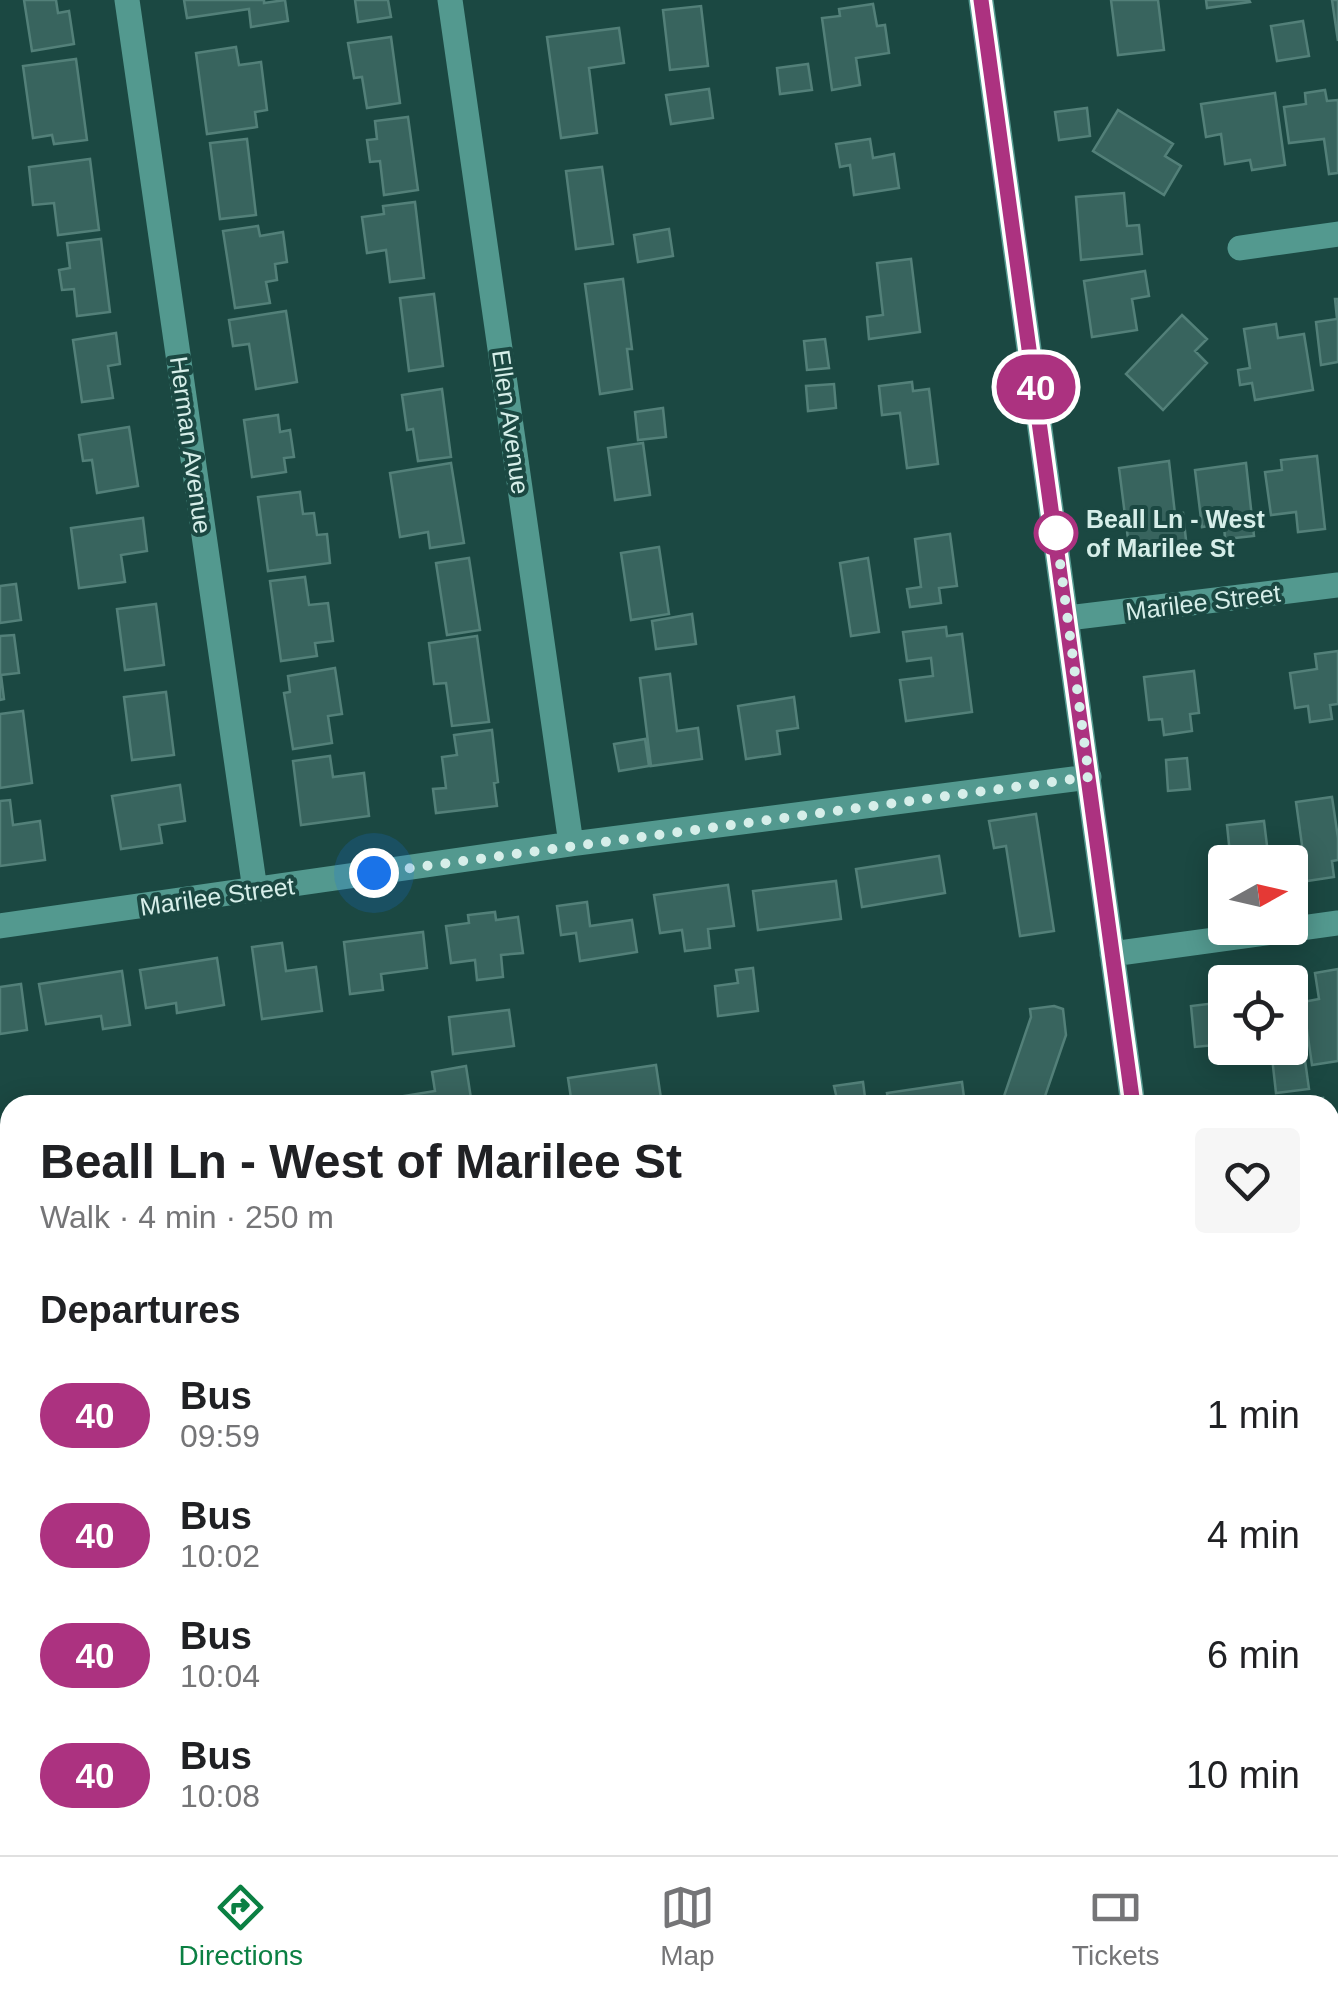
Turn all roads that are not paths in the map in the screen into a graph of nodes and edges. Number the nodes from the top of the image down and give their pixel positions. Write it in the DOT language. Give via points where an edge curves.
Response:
graph roads {
  1 [pos="128,0"];
  2 [pos="450,0"];
  3 [pos="981,0"];
  4 [pos="1338,234"];
  5 [pos="1240,248"];
  6 [pos="1338,584"];
  7 [pos="1068,618"];
  8 [pos="1089,777"];
  9 [pos="571,844"];
  10 [pos="255,890"];
  11 [pos="1338,923"];
  12 [pos="0,926"];
  13 [pos="1112,954"];
  14 [pos="1132,1095"];
  1 -- 10 [label="street, Herman Avenue"];
  2 -- 9 [label="street, Ellen Avenue"];
  3 -- 7 [label="street"];
  4 -- 5 [label="street"];
  6 -- 7 [label="street, Marilee Street"];
  7 -- 8 [label="street"];
  8 -- 9 [label="street, Marilee Street"];
  8 -- 13 [label="street"];
  9 -- 10 [label="street, Marilee Street"];
  10 -- 12 [label="street, Marilee Street"];
  11 -- 13 [label="street"];
  13 -- 14 [label="street"];
}
